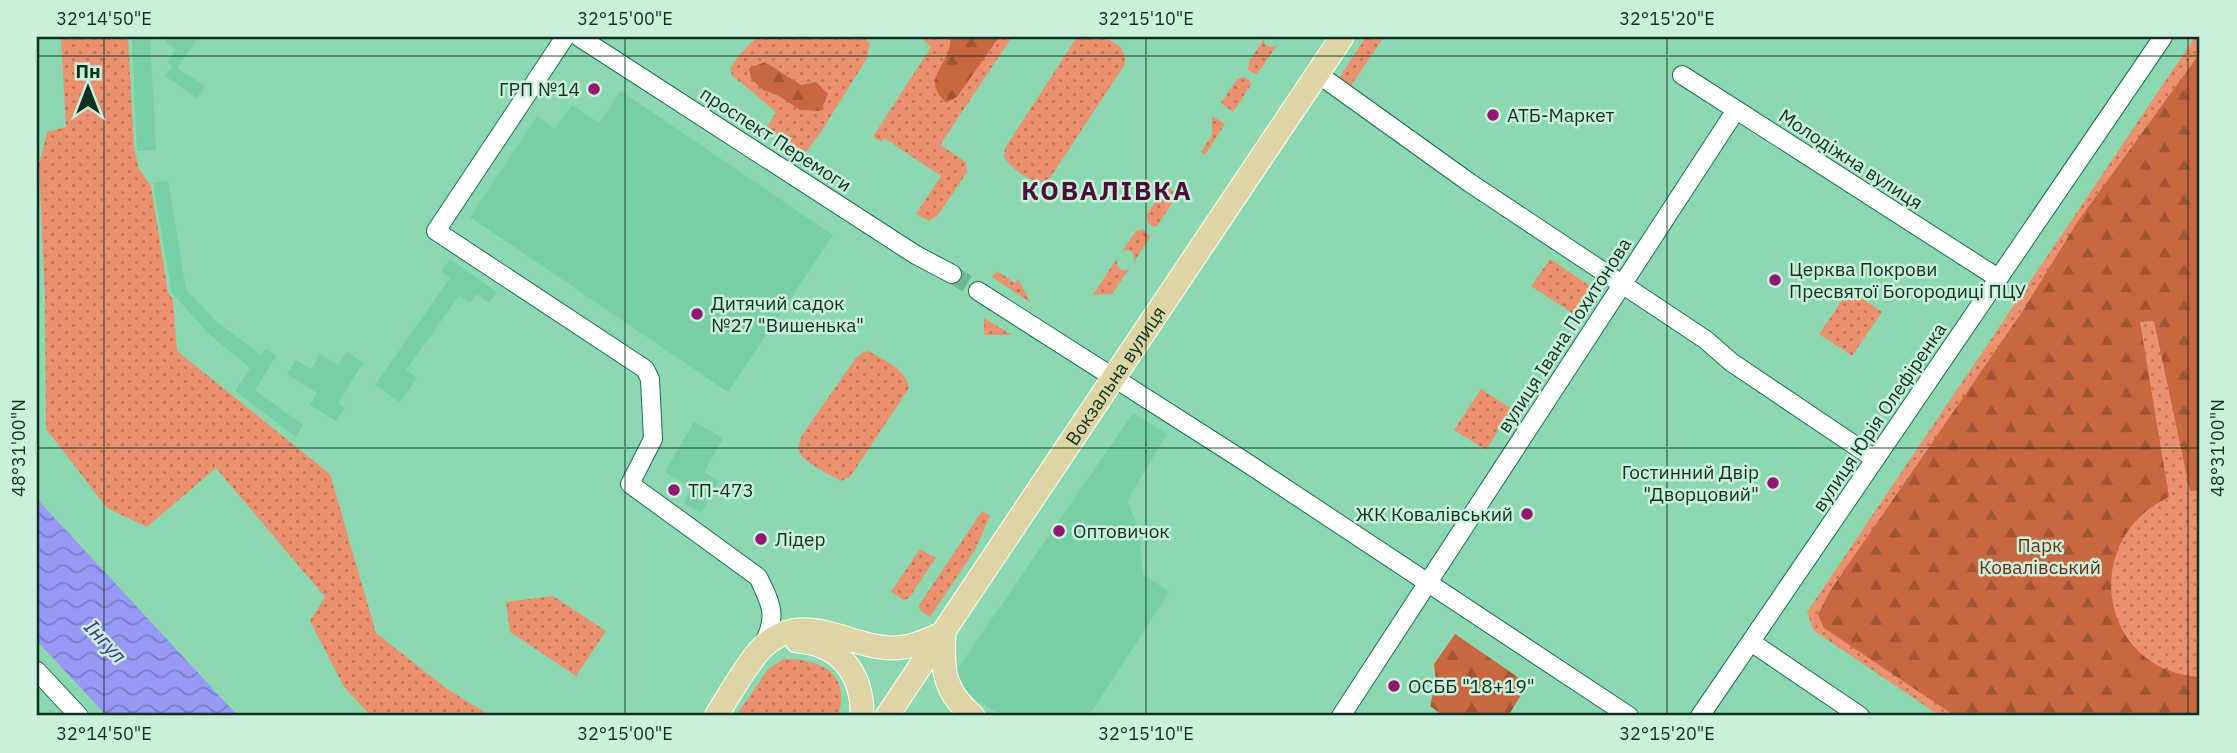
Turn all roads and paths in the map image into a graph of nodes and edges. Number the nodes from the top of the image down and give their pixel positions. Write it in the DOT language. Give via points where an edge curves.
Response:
graph roads {
  1 [pos="565,37"];
  2 [pos="579,37"];
  3 [pos="1342,37"];
  4 [pos="2163,37"];
  5 [pos="1318,74"];
  6 [pos="1682,75"];
  7 [pos="1736,110"];
  8 [pos="952,274"];
  9 [pos="1998,278"];
  10 [pos="1622,284"];
  11 [pos="978,291"];
  12 [pos="1114,378"];
  13 [pos="1875,459"];
  14 [pos="1428,583"];
  15 [pos="944,632"];
  16 [pos="1751,642"];
  17 [pos="761,649"];
  18 [pos="37,671"];
  19 [pos="79,716"];
  20 [pos="716,716"];
  21 [pos="862,716"];
  22 [pos="887,716"];
  23 [pos="973,716"];
  24 [pos="1341,716"];
  25 [pos="1629,716"];
  26 [pos="1700,716"];
  27 [pos="1860,716"];
  1 -- 17 [label="street" via="436,230 645,369 650,379 653,439 630,484 758,577 773,618"];
  2 -- 8 [label="street, проспект Перемоги"];
  3 -- 5 [label="main road, Вокзальна вулиця"];
  4 -- 9 [label="street, вулиця Юрія Олефіренка"];
  5 -- 10 [label="street"];
  5 -- 12 [label="main road, Вокзальна вулиця"];
  6 -- 7 [label="street, Молодіжна вулиця"];
  7 -- 9 [label="street, Молодіжна вулиця"];
  7 -- 10 [label="street, вулиця Івана Похитонова"];
  9 -- 13 [label="street, вулиця Юрія Олефіренка"];
  10 -- 13 [label="street"];
  10 -- 14 [label="street, вулиця Івана Похитонова"];
  11 -- 12 [label="street"];
  12 -- 14 [label="street"];
  12 -- 15 [label="main road, Вокзальна вулиця"];
  13 -- 16 [label="street, вулиця Юрія Олефіренка"];
  14 -- 24 [label="street, вулиця Івана Похитонова"];
  14 -- 25 [label="street"];
  15 -- 17 [label="main road" via="894,648 834,633 788,631"];
  15 -- 22 [label="main road, Вокзальна вулиця"];
  15 -- 23 [label="main road" via="943,663 949,689"];
  16 -- 26 [label="street, вулиця Юрія Олефіренка"];
  16 -- 27 [label="street"];
  17 -- 20 [label="main road"];
  17 -- 21 [label="main road" via="800,641 837,655 858,681"];
  18 -- 19 [label="street"];
}
